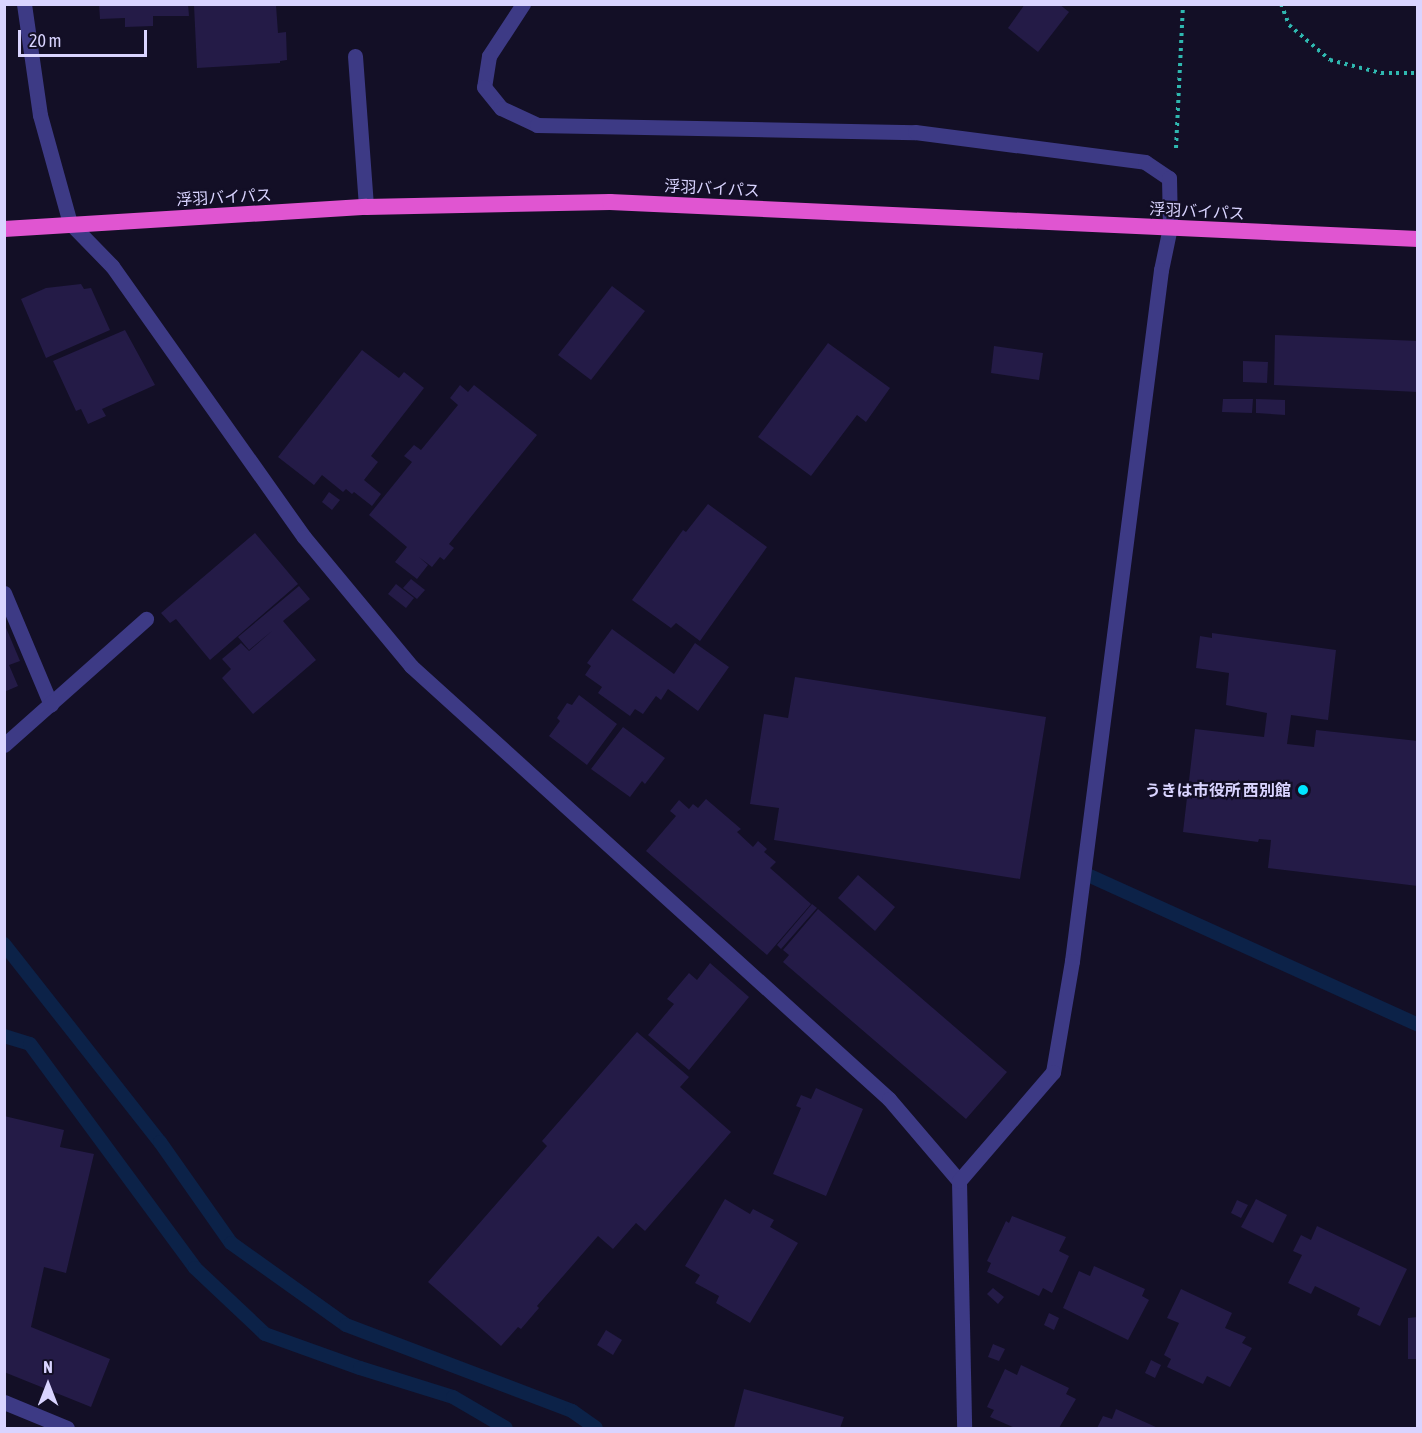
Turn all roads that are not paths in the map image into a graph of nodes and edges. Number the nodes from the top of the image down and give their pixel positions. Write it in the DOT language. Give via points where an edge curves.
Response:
graph roads {
  1 [pos="24,4"];
  2 [pos="523,4"];
  3 [pos="355,56"];
  4 [pos="366,207"];
  5 [pos="70,223"];
  6 [pos="1170,227"];
  7 [pos="4,229"];
  8 [pos="1418,239"];
  9 [pos="4,593"];
  10 [pos="146,619"];
  11 [pos="51,705"];
  12 [pos="4,745"];
  13 [pos="958,1181"];
  14 [pos="4,1402"];
  15 [pos="67,1428"];
  16 [pos="964,1428"];
  1 -- 5 [label="street" via="40,115"];
  2 -- 6 [label="street" via="489,56 484,87 501,108 537,125 915,132 1144,162 1169,178"];
  3 -- 4 [label="street"];
  4 -- 5 [label="highway, 浮羽バイパス"];
  4 -- 6 [label="highway, 浮羽バイパス" via="610,202"];
  5 -- 7 [label="highway, 浮羽バイパス"];
  5 -- 13 [label="street" via="112,266 304,537 411,666 889,1100"];
  6 -- 8 [label="highway, 浮羽バイパス"];
  6 -- 13 [label="street" via="1161,270 1072,961 1053,1072"];
  9 -- 11 [label="street"];
  10 -- 11 [label="street"];
  11 -- 12 [label="street"];
  13 -- 16 [label="street"];
  14 -- 15 [label="street"];
}
